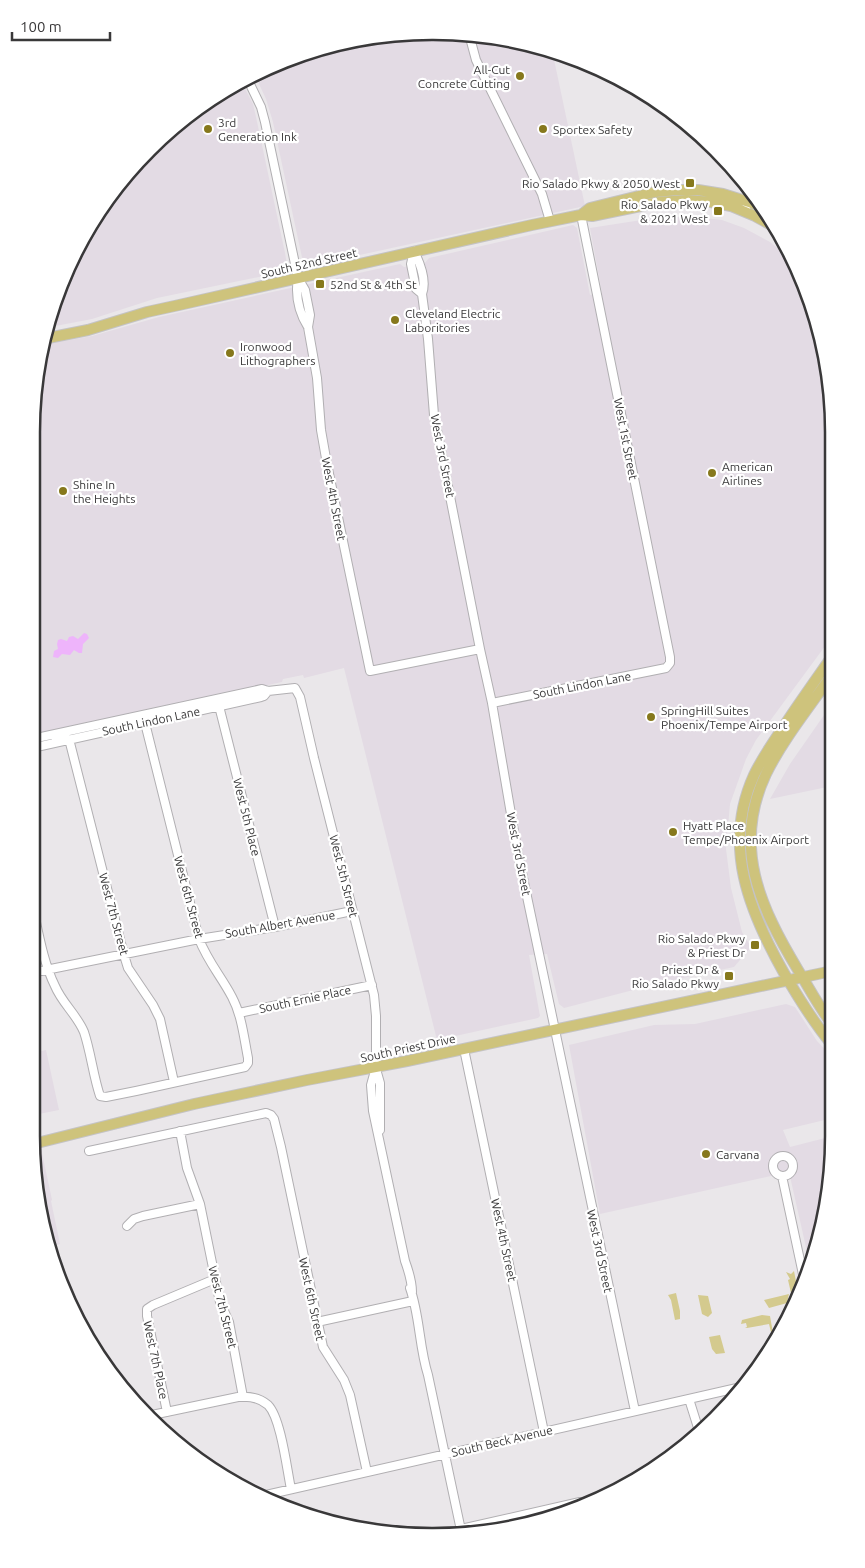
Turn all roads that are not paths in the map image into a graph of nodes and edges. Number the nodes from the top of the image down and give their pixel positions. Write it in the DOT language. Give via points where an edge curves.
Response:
graph roads {
  1 [pos="471,42"];
  2 [pos="251,85"];
  3 [pos="749,202"];
  4 [pos="581,215"];
  5 [pos="550,221"];
  6 [pos="414,251"];
  7 [pos="298,278"];
  8 [pos="52,337"];
  9 [pos="480,649"];
  10 [pos="670,663"];
  11 [pos="825,667"];
  12 [pos="825,685"];
  13 [pos="295,688"];
  14 [pos="268,691"];
  15 [pos="492,703"];
  16 [pos="194,704"];
  17 [pos="219,706"];
  18 [pos="122,720"];
  19 [pos="145,723"];
  20 [pos="47,736"];
  21 [pos="40,737"];
  22 [pos="69,739"];
  23 [pos="40,746"];
  24 [pos="754,776"];
  25 [pos="751,836"];
  26 [pos="352,911"];
  27 [pos="275,928"];
  28 [pos="40,936"];
  29 [pos="199,939"];
  30 [pos="124,955"];
  31 [pos="48,969"];
  32 [pos="40,971"];
  33 [pos="825,973"];
  34 [pos="803,978"];
  35 [pos="789,981"];
  36 [pos="372,985"];
  37 [pos="239,1013"];
  38 [pos="825,1014"];
  39 [pos="554,1030"];
  40 [pos="825,1036"];
  41 [pos="464,1049"];
  42 [pos="376,1067"];
  43 [pos="174,1082"];
  44 [pos="180,1131"];
  45 [pos="40,1142"];
  46 [pos="90,1152"];
  47 [pos="782,1176"];
  48 [pos="200,1204"];
  49 [pos="128,1226"];
  50 [pos="802,1268"];
  51 [pos="215,1279"];
  52 [pos="413,1301"];
  53 [pos="317,1322"];
  54 [pos="732,1389"];
  55 [pos="243,1396"];
  56 [pos="689,1399"];
  57 [pos="635,1411"];
  58 [pos="167,1412"];
  59 [pos="156,1414"];
  60 [pos="697,1425"];
  61 [pos="544,1432"];
  62 [pos="445,1454"];
  63 [pos="367,1472"];
  64 [pos="291,1489"];
  65 [pos="272,1494"];
  66 [pos="554,1509"];
  67 [pos="510,1520"];
  68 [pos="461,1527"];
  1 -- 5 [label="street" via="476,60 542,194"];
  2 -- 7 [label="street, West 4th Street" via="265,122"];
  3 -- 4 [label="main road, South 52nd Street" via="682,200 592,216"];
  4 -- 5 [label="main road, South 52nd Street"];
  4 -- 10 [label="street, West 1st Street"];
  5 -- 6 [label="main road, South 52nd Street"];
  6 -- 7 [label="main road, South 52nd Street"];
  6 -- 9 [label="street, West 3rd Street" via="423,278 434,415"];
  7 -- 8 [label="main road, South 52nd Street"];
  7 -- 9 [label="street, West 4th Street" via="305,290 310,315 308,327 317,378 321,430 370,671"];
  9 -- 15 [label="street, West 3rd Street"];
  10 -- 15 [label="street, South Lindon Lane" via="666,668"];
  11 -- 24 [label="main road" via="772,743"];
  12 -- 25 [label="main road" via="766,775"];
  13 -- 14 [label="street, South Lindon Lane"];
  13 -- 26 [label="street, West 5th Street" via="300,697"];
  14 -- 16 [label="street, South Lindon Lane" via="262,689"];
  14 -- 17 [label="street, South Lindon Lane" via="264,696"];
  15 -- 39 [label="street, West 3rd Street" via="517,849"];
  16 -- 17 [label="street"];
  16 -- 18 [label="street, South Lindon Lane"];
  17 -- 19 [label="street, South Lindon Lane"];
  17 -- 27 [label="street, West 5th Place"];
  18 -- 19 [label="street"];
  18 -- 20 [label="street, South Lindon Lane"];
  19 -- 22 [label="street, South Lindon Lane"];
  19 -- 29 [label="street, West 6th Street"];
  20 -- 21 [label="street, South Lindon Lane"];
  20 -- 22 [label="street"];
  22 -- 23 [label="street, South Lindon Lane"];
  22 -- 30 [label="street, West 7th Street"];
  24 -- 25 [label="main road" via="747,822"];
  24 -- 35 [label="main road" via="743,813 741,863 754,912"];
  25 -- 34 [label="main road" via="752,864 759,893"];
  26 -- 27 [label="street, South Albert Avenue"];
  26 -- 36 [label="street, West 5th Street"];
  27 -- 29 [label="street, South Albert Avenue"];
  28 -- 31 [label="street"];
  29 -- 30 [label="street, South Albert Avenue"];
  29 -- 37 [label="street, West 6th Street"];
  30 -- 31 [label="street, South Albert Avenue"];
  30 -- 43 [label="street, West 7th Street" via="132,975 160,1019"];
  31 -- 32 [label="street, South Albert Avenue"];
  31 -- 43 [label="street" via="62,1000 83,1030 100,1096"];
  33 -- 34 [label="main road, South Priest Drive"];
  34 -- 35 [label="main road, South Priest Drive"];
  34 -- 38 [label="main road"];
  35 -- 39 [label="main road, South Priest Drive"];
  35 -- 40 [label="main road"];
  36 -- 37 [label="street, South Ernie Place"];
  36 -- 42 [label="street, West 5th Street"];
  37 -- 43 [label="street, West 6th Street" via="248,1063 244,1067"];
  39 -- 41 [label="main road, South Priest Drive"];
  39 -- 57 [label="street, West 3rd Street"];
  41 -- 42 [label="main road, South Priest Drive"];
  41 -- 61 [label="street, West 4th Street"];
  42 -- 45 [label="main road, South Priest Drive" via="194,1104"];
  42 -- 52 [label="street, West 5th Street" via="380,1083 380,1138"];
  44 -- 46 [label="street"];
  44 -- 48 [label="street, West 7th Street" via="187,1168"];
  44 -- 53 [label="street, West 6th Street" via="266,1113 274,1119"];
  47 -- 50 [label="street"];
  48 -- 49 [label="street" via="143,1216"];
  48 -- 51 [label="street, West 7th Street"];
  51 -- 55 [label="street, West 7th Street" via="228,1322"];
  51 -- 58 [label="street, West 7th Place" via="147,1309"];
  52 -- 53 [label="street"];
  52 -- 62 [label="street, West 5th Street"];
  53 -- 63 [label="street, West 6th Street" via="322,1347 350,1395"];
  54 -- 56 [label="street, South Beck Avenue"];
  55 -- 58 [label="street"];
  55 -- 64 [label="street" via="267,1405 276,1418"];
  56 -- 57 [label="street, South Beck Avenue"];
  56 -- 60 [label="street"];
  57 -- 61 [label="street, South Beck Avenue"];
  58 -- 59 [label="street"];
  61 -- 62 [label="street, South Beck Avenue"];
  62 -- 63 [label="street, South Beck Avenue"];
  62 -- 68 [label="street, West 5th Street"];
  63 -- 64 [label="street, South Beck Avenue"];
  64 -- 65 [label="street, South Beck Avenue"];
  66 -- 67 [label="street"];
}
